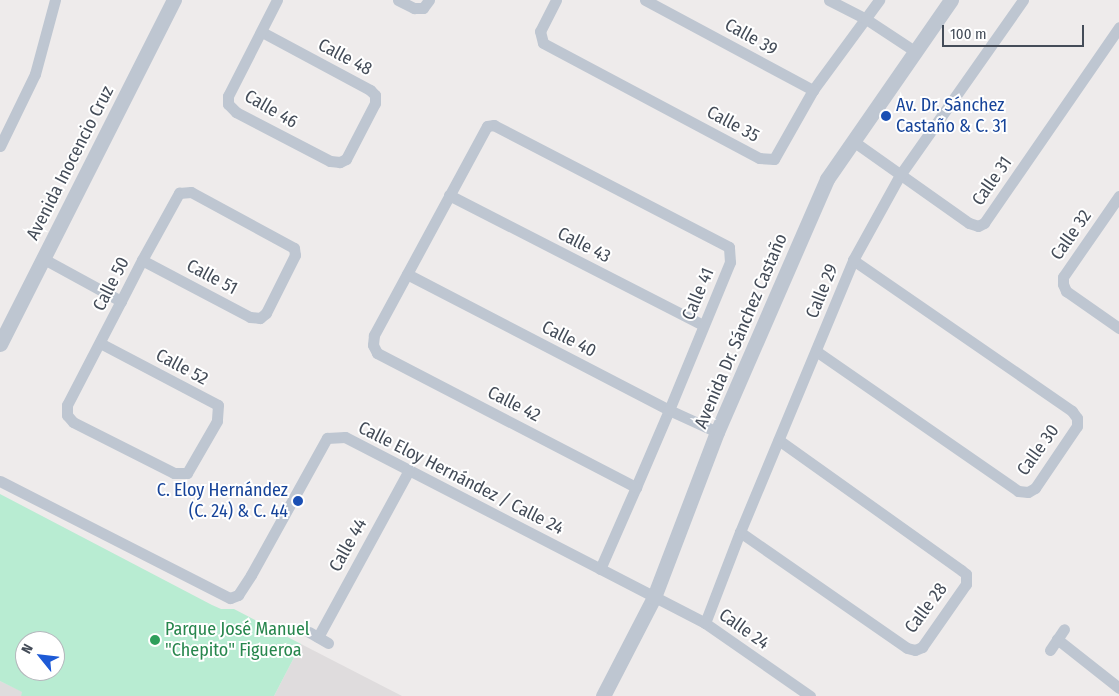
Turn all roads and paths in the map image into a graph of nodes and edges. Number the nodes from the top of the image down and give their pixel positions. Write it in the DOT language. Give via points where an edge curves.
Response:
graph roads {
  1 [pos="55,0"];
  2 [pos="174,0"];
  3 [pos="278,0"];
  4 [pos="398,0"];
  5 [pos="429,0"];
  6 [pos="556,0"];
  7 [pos="645,0"];
  8 [pos="829,0"];
  9 [pos="878,0"];
  10 [pos="950,0"];
  11 [pos="1023,0"];
  12 [pos="866,19"];
  13 [pos="1119,28"];
  14 [pos="262,32"];
  15 [pos="916,52"];
  16 [pos="813,90"];
  17 [pos="853,141"];
  18 [pos="0,146"];
  19 [pos="346,159"];
  20 [pos="900,175"];
  21 [pos="449,195"];
  22 [pos="1119,196"];
  23 [pos="42,258"];
  24 [pos="142,260"];
  25 [pos="853,260"];
  26 [pos="407,274"];
  27 [pos="121,301"];
  28 [pos="266,313"];
  29 [pos="703,325"];
  30 [pos="1119,328"];
  31 [pos="100,343"];
  32 [pos="0,344"];
  33 [pos="816,351"];
  34 [pos="669,410"];
  35 [pos="718,432"];
  36 [pos="208,437"];
  37 [pos="779,440"];
  38 [pos="409,470"];
  39 [pos="0,480"];
  40 [pos="636,486"];
  41 [pos="740,532"];
  42 [pos="600,569"];
  43 [pos="654,597"];
  44 [pos="705,623"];
  45 [pos="1064,629"];
  46 [pos="318,638"];
  47 [pos="1057,639"];
  48 [pos="1050,650"];
  49 [pos="1119,688"];
  50 [pos="602,696"];
  51 [pos="810,696"];
  1 -- 18 [label="street" via="35,74"];
  2 -- 23 [label="street, Avenida Inocencio Cruz"];
  3 -- 14 [label="street, Calle 46"];
  4 -- 5 [label="street" via="414,8 422,8"];
  6 -- 16 [label="street, Calle 35" via="540,31 543,43 759,158 774,159"];
  7 -- 16 [label="street, Calle 39"];
  8 -- 12 [label="street"];
  9 -- 12 [label="street, Calle 35"];
  10 -- 15 [label="street, Avenida Dr. Sánchez Castaño"];
  11 -- 20 [label="street, Calle 29"];
  12 -- 15 [label="street"];
  12 -- 16 [label="street, Calle 35"];
  13 -- 20 [label="street, Calle 31" via="984,223 978,226 969,223"];
  14 -- 19 [label="street, Calle 48" via="375,95 376,103"];
  14 -- 19 [label="street, Calle 46" via="228,96 228,104 236,112 330,162"];
  15 -- 17 [label="street, Avenida Dr. Sánchez Castaño"];
  17 -- 20 [label="street, Calle 31"];
  17 -- 35 [label="street, Avenida Dr. Sánchez Castaño" via="827,179"];
  20 -- 25 [label="street, Calle 29"];
  21 -- 26 [label="street"];
  21 -- 29 [label="street, Calle 43"];
  21 -- 29 [label="street, Calle 41" via="483,130 494,125 729,246 730,262"];
  22 -- 30 [label="street, Calle 32" via="1063,277 1063,284 1066,291"];
  23 -- 27 [label="street"];
  23 -- 32 [label="street, Avenida Inocencio Cruz"];
  24 -- 27 [label="street, Calle 50"];
  24 -- 28 [label="street, Calle 51" via="250,317 260,318"];
  24 -- 28 [label="street, Calle 50" via="179,193 191,192 294,248 296,255"];
  25 -- 33 [label="street, Calle 29"];
  25 -- 33 [label="street, Calle 30" via="1072,411 1077,418 1077,426 1035,488 1028,492 1018,491"];
  26 -- 34 [label="street, Calle 40"];
  26 -- 40 [label="street, Calle 42" via="374,335 377,353"];
  27 -- 31 [label="street, Calle 50"];
  29 -- 34 [label="street, Calle 41"];
  31 -- 36 [label="street, Calle 52" via="218,405 217,421"];
  31 -- 36 [label="street, Calle 50" via="67,405 67,415 73,422 174,473 187,473"];
  33 -- 37 [label="street, Calle 29"];
  34 -- 35 [label="street, Calle 40"];
  34 -- 40 [label="street, Calle 41"];
  35 -- 43 [label="street, Avenida Dr. Sánchez Castaño"];
  37 -- 41 [label="street, Calle 29"];
  37 -- 41 [label="street, Calle 28" via="962,570 966,574 966,584 922,647 915,650 907,648"];
  38 -- 39 [label="street, Calle Eloy Hernández / Calle 24" via="345,437 327,438 251,575 238,594 230,598"];
  38 -- 42 [label="street, Calle Eloy Hernández / Calle 24"];
  38 -- 46 [label="street, Calle 44"];
  40 -- 42 [label="street, Calle 41"];
  41 -- 44 [label="street, Calle 29"];
  42 -- 43 [label="street, Calle Eloy Hernández / Calle 24"];
  43 -- 44 [label="street, Calle 24"];
  43 -- 50 [label="street, Avenida Dr. Sánchez Castaño"];
  44 -- 51 [label="street, Calle 24"];
  45 -- 47 [label="street"];
  47 -- 48 [label="street"];
  47 -- 49 [label="street"];
}
